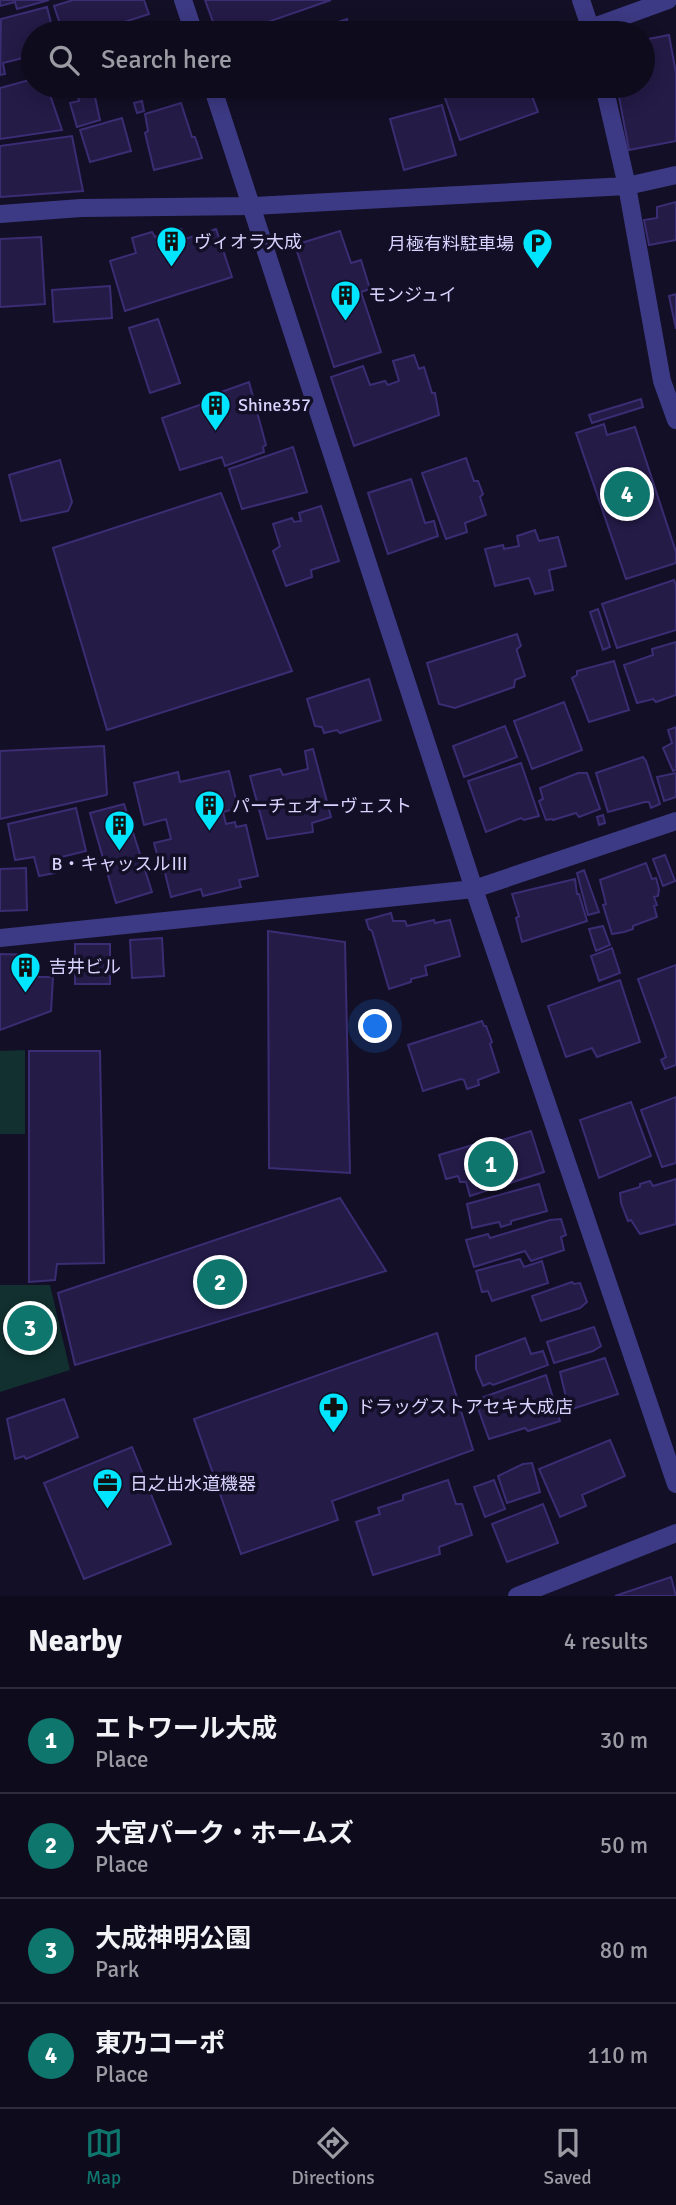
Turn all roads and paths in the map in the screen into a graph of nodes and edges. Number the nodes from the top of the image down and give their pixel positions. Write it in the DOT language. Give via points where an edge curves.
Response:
graph roads {
  1 [pos="183,0"];
  2 [pos="581,0"];
  3 [pos="668,0"];
  4 [pos="190,21"];
  5 [pos="588,21"];
  6 [pos="617,21"];
  7 [pos="216,98"];
  8 [pos="607,98"];
  9 [pos="676,175"];
  10 [pos="627,186"];
  11 [pos="252,206"];
  12 [pos="0,214"];
  13 [pos="676,420"];
  14 [pos="676,821"];
  15 [pos="474,889"];
  16 [pos="0,937"];
  17 [pos="676,1484"];
  18 [pos="676,1533"];
  19 [pos="517,1596"];
  1 -- 4 [label="street"];
  2 -- 5 [label="street"];
  3 -- 6 [label="street"];
  7 -- 11 [label="street"];
  8 -- 10 [label="street"];
  9 -- 10 [label="street"];
  10 -- 11 [label="street"];
  10 -- 13 [label="street" via="662,381"];
  11 -- 12 [label="street"];
  11 -- 15 [label="street"];
  14 -- 15 [label="street"];
  15 -- 16 [label="street"];
  15 -- 17 [label="street"];
  18 -- 19 [label="street"];
}
